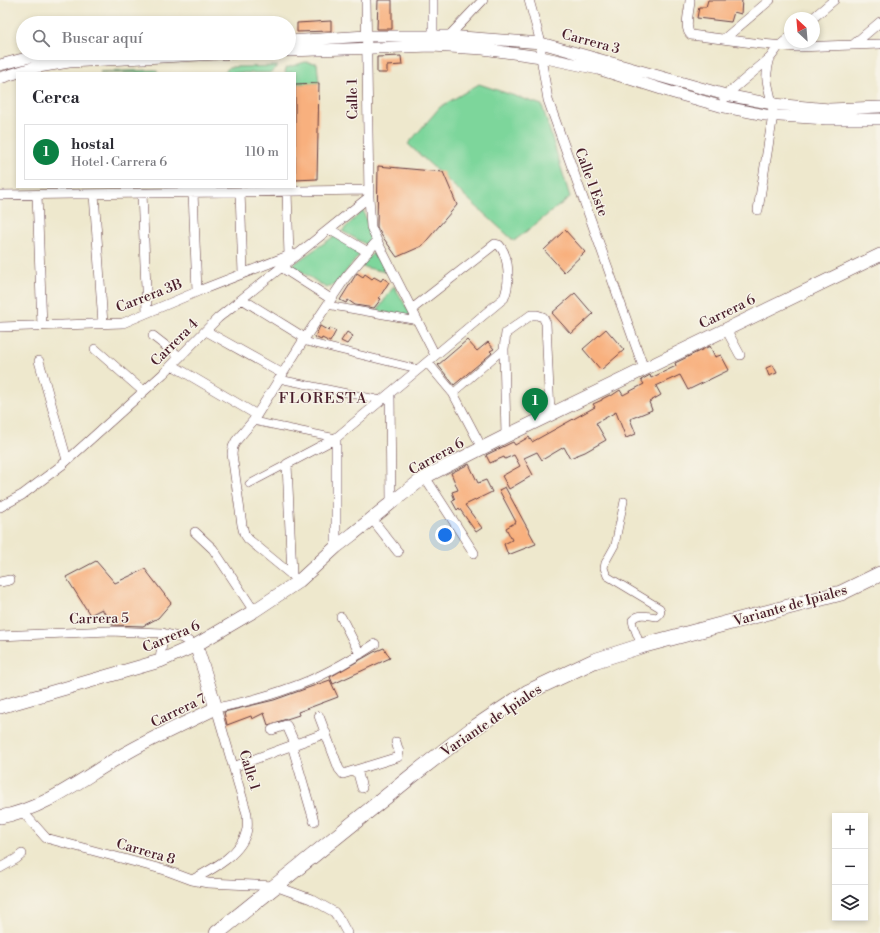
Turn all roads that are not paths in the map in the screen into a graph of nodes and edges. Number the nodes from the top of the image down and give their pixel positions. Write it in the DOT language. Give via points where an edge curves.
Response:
graph roads {
  1 [pos="366,0"];
  2 [pos="433,0"];
  3 [pos="483,0"];
  4 [pos="529,0"];
  5 [pos="770,0"];
  6 [pos="834,0"];
  7 [pos="692,2"];
  8 [pos="820,12"];
  9 [pos="880,22"];
  10 [pos="366,36"];
  11 [pos="449,36"];
  12 [pos="724,39"];
  13 [pos="296,41"];
  14 [pos="433,41"];
  15 [pos="784,42"];
  16 [pos="541,43"];
  17 [pos="880,44"];
  18 [pos="854,45"];
  19 [pos="779,46"];
  20 [pos="367,48"];
  21 [pos="296,51"];
  22 [pos="541,56"];
  23 [pos="770,58"];
  24 [pos="19,60"];
  25 [pos="106,60"];
  26 [pos="0,65"];
  27 [pos="19,72"];
  28 [pos="16,73"];
  29 [pos="0,78"];
  30 [pos="726,95"];
  31 [pos="720,106"];
  32 [pos="880,107"];
  33 [pos="773,110"];
  34 [pos="853,114"];
  35 [pos="880,119"];
  36 [pos="287,191"];
  37 [pos="193,192"];
  38 [pos="240,192"];
  39 [pos="142,193"];
  40 [pos="369,193"];
  41 [pos="94,194"];
  42 [pos="0,195"];
  43 [pos="37,195"];
  44 [pos="758,210"];
  45 [pos="329,229"];
  46 [pos="377,241"];
  47 [pos="301,251"];
  48 [pos="368,252"];
  49 [pos="880,255"];
  50 [pos="289,256"];
  51 [pos="281,267"];
  52 [pos="243,273"];
  53 [pos="197,291"];
  54 [pos="242,299"];
  55 [pos="329,302"];
  56 [pos="412,309"];
  57 [pos="147,312"];
  58 [pos="418,321"];
  59 [pos="103,324"];
  60 [pos="42,326"];
  61 [pos="0,327"];
  62 [pos="726,329"];
  63 [pos="206,331"];
  64 [pos="153,336"];
  65 [pos="304,340"];
  66 [pos="504,349"];
  67 [pos="95,350"];
  68 [pos="435,355"];
  69 [pos="740,355"];
  70 [pos="180,357"];
  71 [pos="39,361"];
  72 [pos="427,362"];
  73 [pos="172,365"];
  74 [pos="418,369"];
  75 [pos="644,369"];
  76 [pos="281,376"];
  77 [pos="143,391"];
  78 [pos="390,393"];
  79 [pos="452,393"];
  80 [pos="381,400"];
  81 [pos="550,414"];
  82 [pos="255,418"];
  83 [pos="506,436"];
  84 [pos="336,438"];
  85 [pos="482,448"];
  86 [pos="67,460"];
  87 [pos="287,464"];
  88 [pos="425,477"];
  89 [pos="249,484"];
  90 [pos="624,501"];
  91 [pos="391,503"];
  92 [pos="0,507"];
  93 [pos="372,519"];
  94 [pos="195,532"];
  95 [pos="336,547"];
  96 [pos="398,552"];
  97 [pos="474,552"];
  98 [pos="880,574"];
  99 [pos="296,578"];
  100 [pos="10,580"];
  101 [pos="0,582"];
  102 [pos="254,611"];
  103 [pos="341,617"];
  104 [pos="163,633"];
  105 [pos="0,636"];
  106 [pos="375,644"];
  107 [pos="196,645"];
  108 [pos="641,646"];
  109 [pos="360,654"];
  110 [pos="160,661"];
  111 [pos="0,707"];
  112 [pos="216,708"];
  113 [pos="319,716"];
  114 [pos="272,730"];
  115 [pos="326,733"];
  116 [pos="396,742"];
  117 [pos="294,745"];
  118 [pos="233,767"];
  119 [pos="357,770"];
  120 [pos="362,788"];
  121 [pos="22,812"];
  122 [pos="0,818"];
  123 [pos="314,822"];
  124 [pos="22,854"];
  125 [pos="0,868"];
  126 [pos="192,880"];
  127 [pos="275,886"];
  128 [pos="217,933"];
  129 [pos="347,933"];
  1 -- 10 [label="street, Calle 1"];
  2 -- 14 [label="street"];
  3 -- 11 [label="street"];
  4 -- 16 [label="street, Calle 1 Este"];
  5 -- 12 [label="street"];
  6 -- 8 [label="street"];
  7 -- 12 [label="street" via="688,32 691,35"];
  9 -- 18 [label="street"];
  10 -- 13 [label="street, Carrera 3"];
  10 -- 14 [label="street, Carrera 3"];
  10 -- 20 [label="street, Calle 1"];
  11 -- 14 [label="street, Carrera 3"];
  11 -- 16 [label="street, Carrera 3"];
  12 -- 19 [label="street"];
  14 -- 20 [label="street, Carrera 3"];
  14 -- 22 [label="street, Carrera 3"];
  15 -- 19 [label="street"];
  16 -- 22 [label="street, Calle 1 Este"];
  16 -- 30 [label="street, Carrera 3"];
  17 -- 18 [label="street"];
  18 -- 19 [label="street"];
  19 -- 23 [label="street"];
  20 -- 21 [label="street, Carrera 3"];
  20 -- 40 [label="street, Calle 1"];
  22 -- 31 [label="street, Carrera 3" via="598,69"];
  22 -- 75 [label="street, Calle 1 Este" via="548,100"];
  23 -- 30 [label="street"];
  23 -- 33 [label="street" via="767,74"];
  24 -- 26 [label="street"];
  25 -- 27 [label="street" via="69,62"];
  28 -- 29 [label="street"];
  30 -- 31 [label="street"];
  30 -- 33 [label="street, Carrera 3"];
  31 -- 33 [label="street, Carrera 3"];
  32 -- 34 [label="street, Carrera 3"];
  33 -- 34 [label="street, Carrera 3" via="826,119"];
  33 -- 44 [label="street"];
  34 -- 35 [label="street, Carrera 3"];
  36 -- 38 [label="street"];
  36 -- 40 [label="street"];
  36 -- 50 [label="street"];
  37 -- 38 [label="street"];
  37 -- 39 [label="street"];
  37 -- 53 [label="street"];
  38 -- 52 [label="street"];
  39 -- 41 [label="street"];
  39 -- 57 [label="street"];
  40 -- 45 [label="street, Carrera 4"];
  40 -- 46 [label="street, Calle 1" via="371,227"];
  41 -- 43 [label="street"];
  41 -- 59 [label="street"];
  42 -- 43 [label="street"];
  43 -- 60 [label="street"];
  45 -- 47 [label="street, Carrera 4"];
  45 -- 48 [label="street"];
  46 -- 48 [label="street"];
  46 -- 56 [label="street, Calle 1"];
  47 -- 50 [label="street, Carrera 3B"];
  47 -- 51 [label="street, Carrera 4"];
  48 -- 55 [label="street"];
  49 -- 62 [label="main road, Carrera 6"];
  50 -- 52 [label="street, Carrera 3B"];
  51 -- 54 [label="street, Carrera 4"];
  51 -- 55 [label="street"];
  52 -- 53 [label="street, Carrera 3B"];
  53 -- 57 [label="street, Carrera 3B"];
  54 -- 63 [label="street, Carrera 4"];
  54 -- 65 [label="street"];
  55 -- 58 [label="street"];
  55 -- 65 [label="street"];
  56 -- 58 [label="street, Calle 1"];
  56 -- 68 [label="street" via="495,244 504,250 507,260 508,291 504,298"];
  57 -- 59 [label="street, Carrera 3B" via="123,323"];
  58 -- 68 [label="street, Calle 1"];
  59 -- 60 [label="street, Carrera 3B"];
  60 -- 61 [label="street, Carrera 3B"];
  62 -- 69 [label="street"];
  62 -- 75 [label="main road, Carrera 6"];
  63 -- 70 [label="street, Carrera 4"];
  63 -- 76 [label="street"];
  64 -- 70 [label="street"];
  65 -- 74 [label="street"];
  65 -- 76 [label="street"];
  66 -- 79 [label="street"];
  66 -- 81 [label="street" via="506,332 531,315 543,317 546,323"];
  66 -- 83 [label="street"];
  67 -- 77 [label="street"];
  68 -- 72 [label="street"];
  70 -- 73 [label="street, Carrera 4"];
  71 -- 86 [label="street"];
  72 -- 74 [label="street"];
  72 -- 79 [label="street"];
  73 -- 77 [label="street, Carrera 4"];
  73 -- 82 [label="street"];
  74 -- 78 [label="street"];
  75 -- 81 [label="main road, Carrera 6"];
  76 -- 80 [label="street"];
  76 -- 82 [label="street"];
  77 -- 86 [label="street, Carrera 4"];
  78 -- 80 [label="street"];
  78 -- 91 [label="street"];
  79 -- 85 [label="street"];
  80 -- 84 [label="street"];
  81 -- 83 [label="main road, Carrera 6"];
  82 -- 84 [label="street"];
  82 -- 99 [label="street" via="236,441 232,454 244,533"];
  83 -- 85 [label="main road, Carrera 6"];
  84 -- 87 [label="street"];
  84 -- 95 [label="street"];
  85 -- 88 [label="main road, Carrera 6"];
  86 -- 92 [label="street, Carrera 4" via="22,495"];
  87 -- 89 [label="street"];
  87 -- 99 [label="street"];
  88 -- 91 [label="main road, Carrera 6"];
  88 -- 97 [label="street"];
  90 -- 108 [label="street" via="615,545 604,568 607,576 661,610 657,617 644,615 632,620"];
  91 -- 93 [label="main road, Carrera 6"];
  93 -- 95 [label="main road, Carrera 6"];
  93 -- 96 [label="street"];
  94 -- 102 [label="street" via="212,549"];
  95 -- 99 [label="main road, Carrera 6"];
  98 -- 108 [label="highway, Variante de Ipiales" via="841,593"];
  99 -- 102 [label="main road, Carrera 6"];
  100 -- 101 [label="street"];
  102 -- 107 [label="main road, Carrera 6"];
  103 -- 109 [label="street"];
  104 -- 105 [label="street, Carrera 5" via="109,631"];
  104 -- 107 [label="street, Carrera 5"];
  104 -- 110 [label="street"];
  106 -- 109 [label="street, Carrera 7"];
  107 -- 110 [label="main road, Carrera 6"];
  107 -- 112 [label="main road, Calle 1"];
  108 -- 127 [label="highway, Variante de Ipiales" via="594,661 528,692 465,735"];
  109 -- 112 [label="street, Carrera 7" via="326,673 291,688 254,700"];
  110 -- 111 [label="main road, Carrera 6"];
  112 -- 118 [label="street, Calle 1"];
  112 -- 121 [label="main road, Carrera 7" via="128,752 50,799"];
  113 -- 115 [label="street"];
  114 -- 117 [label="street" via="286,725"];
  115 -- 117 [label="street"];
  115 -- 119 [label="street" via="341,773"];
  116 -- 119 [label="street" via="398,757"];
  117 -- 118 [label="street"];
  117 -- 123 [label="street"];
  118 -- 126 [label="street, Calle 1" via="247,814 247,830 240,845 222,863"];
  119 -- 120 [label="street"];
  121 -- 122 [label="main road, Carrera 7"];
  121 -- 126 [label="street, Carrera 8" via="46,838 165,870"];
  124 -- 125 [label="street"];
  126 -- 127 [label="street, Carrera 8"];
  127 -- 128 [label="highway, Variante de Ipiales"];
  127 -- 129 [label="street, Carrera 8" via="311,899 334,912"];
}
